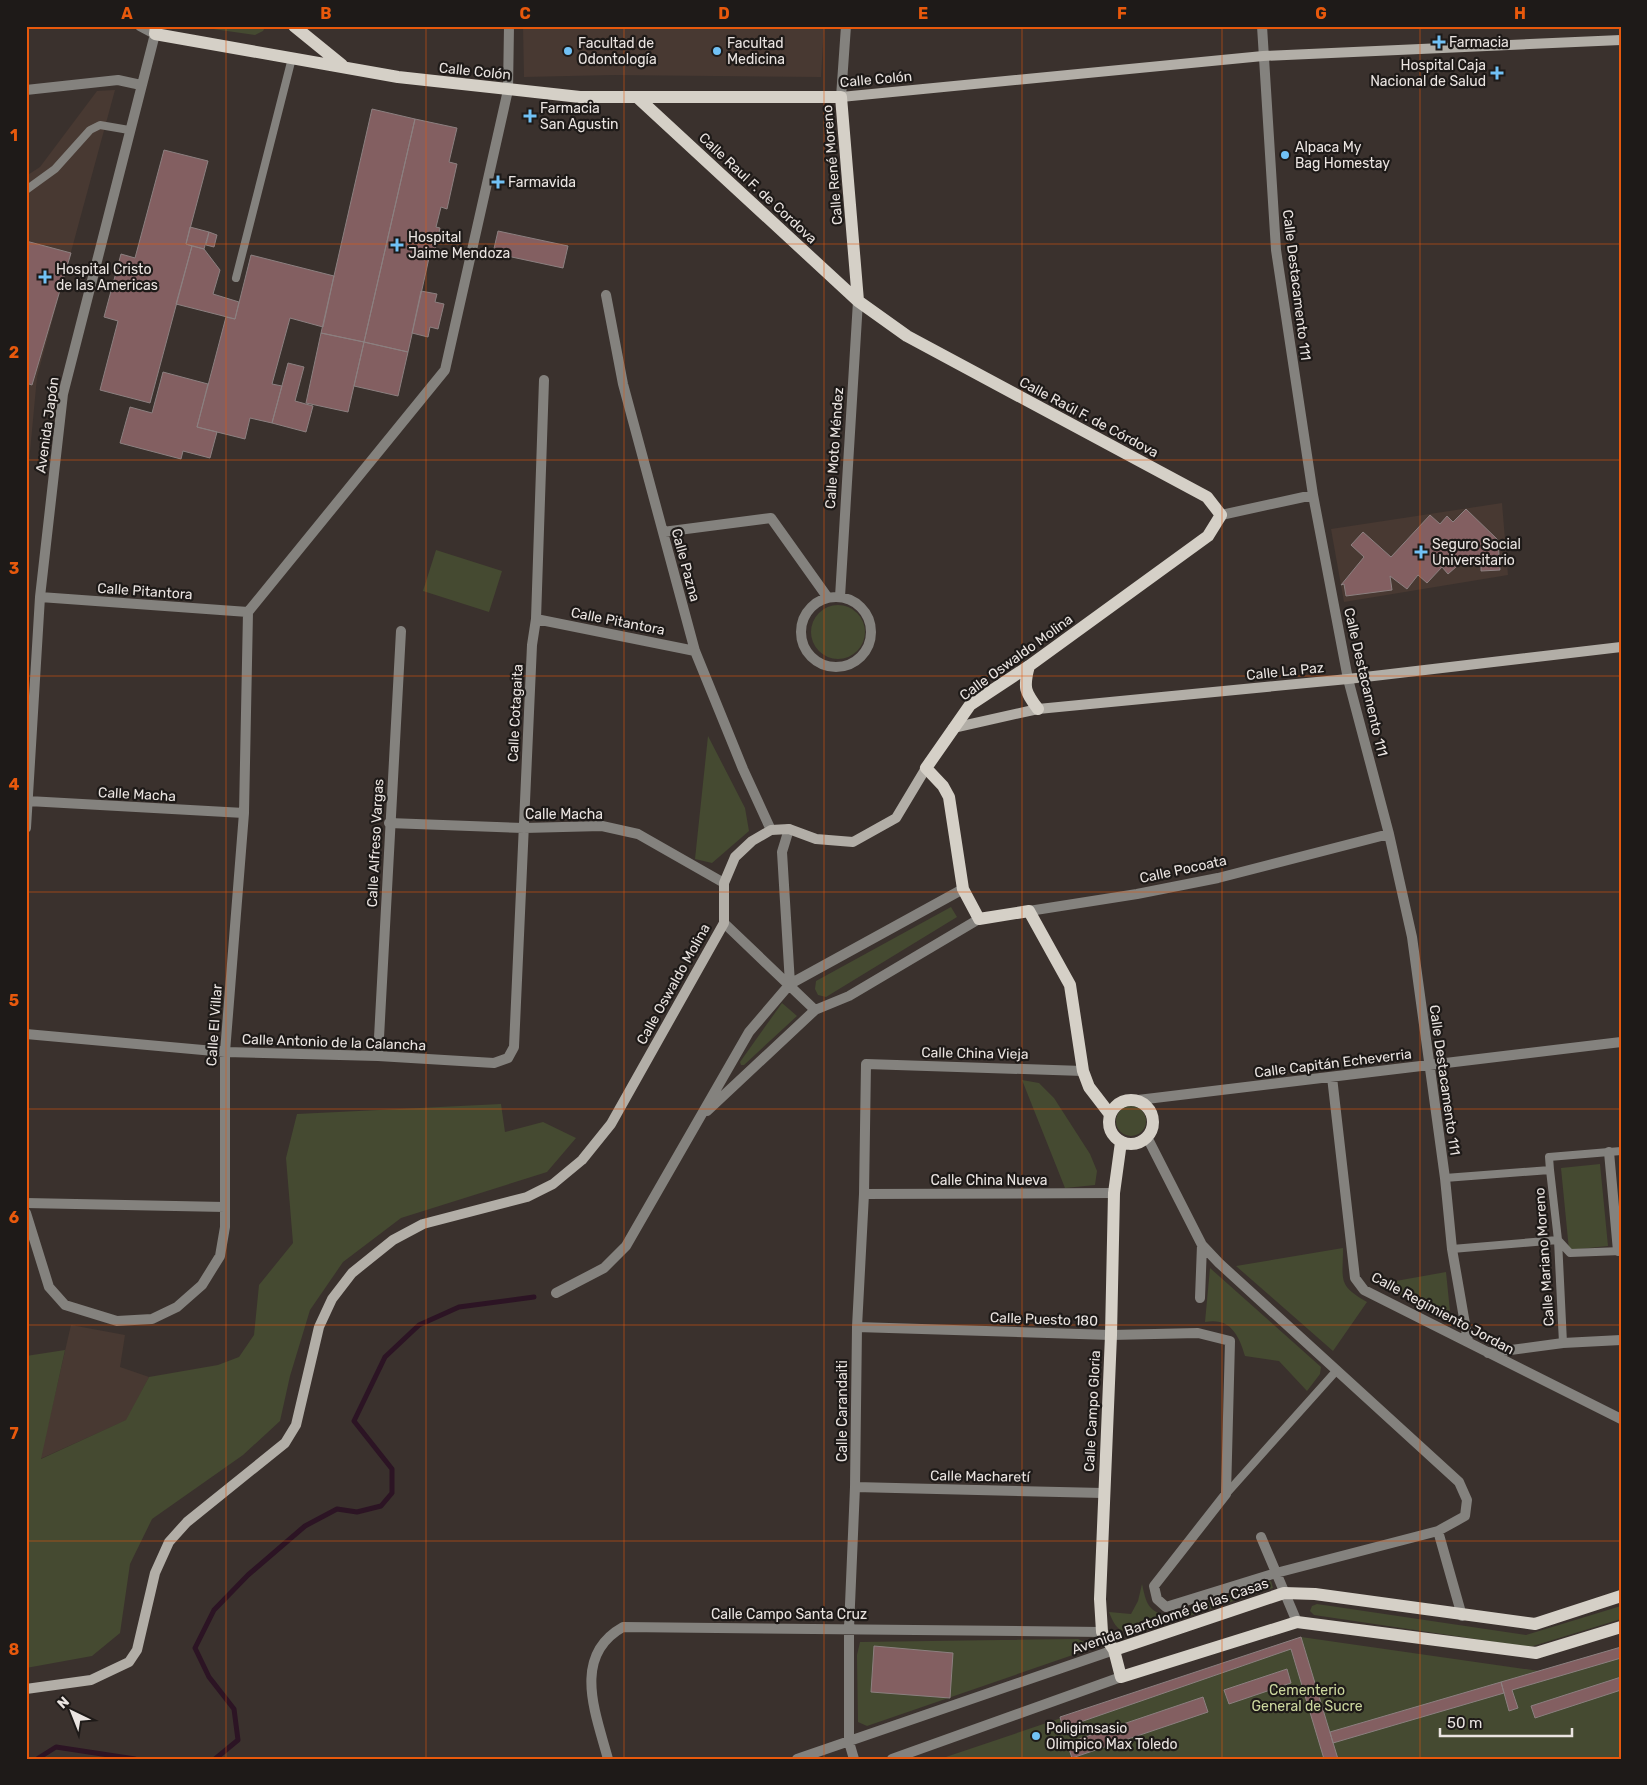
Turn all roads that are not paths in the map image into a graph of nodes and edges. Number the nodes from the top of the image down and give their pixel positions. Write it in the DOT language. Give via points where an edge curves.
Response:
graph roads {
  1 [pos="140,26"];
  2 [pos="294,26"];
  3 [pos="509,26"];
  4 [pos="846,26"];
  5 [pos="1262,26"];
  6 [pos="155,30"];
  7 [pos="1621,40"];
  8 [pos="1263,56"];
  9 [pos="292,58"];
  10 [pos="344,66"];
  11 [pos="141,85"];
  12 [pos="26,90"];
  13 [pos="508,90"];
  14 [pos="637,97"];
  15 [pos="841,97"];
  16 [pos="129,130"];
  17 [pos="26,190"];
  18 [pos="236,278"];
  19 [pos="606,295"];
  20 [pos="858,301"];
  21 [pos="544,380"];
  22 [pos="1313,496"];
  23 [pos="1221,515"];
  24 [pos="663,532"];
  25 [pos="40,597"];
  26 [pos="840,597"];
  27 [pos="828,598"];
  28 [pos="248,612"];
  29 [pos="536,618"];
  30 [pos="401,631"];
  31 [pos="1621,647"];
  32 [pos="695,651"];
  33 [pos="1029,666"];
  34 [pos="1348,679"];
  35 [pos="1038,709"];
  36 [pos="952,728"];
  37 [pos="926,768"];
  38 [pos="28,801"];
  39 [pos="244,813"];
  40 [pos="389,823"];
  41 [pos="26,828"];
  42 [pos="524,828"];
  43 [pos="789,829"];
  44 [pos="771,830"];
  45 [pos="1389,834"];
  46 [pos="724,883"];
  47 [pos="963,889"];
  48 [pos="1029,911"];
  49 [pos="979,919"];
  50 [pos="724,923"];
  51 [pos="790,984"];
  52 [pos="814,1010"];
  53 [pos="26,1034"];
  54 [pos="1621,1042"];
  55 [pos="514,1047"];
  56 [pos="225,1052"];
  57 [pos="378,1056"];
  58 [pos="866,1064"];
  59 [pos="1428,1066"];
  60 [pos="1083,1071"];
  61 [pos="1332,1077"];
  62 [pos="1138,1100"];
  63 [pos="1109,1113"];
  64 [pos="699,1118"];
  65 [pos="1147,1137"];
  66 [pos="1121,1142"];
  67 [pos="1621,1151"];
  68 [pos="1608,1152"];
  69 [pos="1550,1170"];
  70 [pos="1445,1178"];
  71 [pos="864,1194"];
  72 [pos="1114,1194"];
  73 [pos="26,1204"];
  74 [pos="225,1207"];
  75 [pos="26,1213"];
  76 [pos="1558,1240"];
  77 [pos="1202,1245"];
  78 [pos="1452,1249"];
  79 [pos="1620,1251"];
  80 [pos="556,1293"];
  81 [pos="1200,1298"];
  82 [pos="856,1327"];
  83 [pos="1111,1335"];
  84 [pos="1621,1340"];
  85 [pos="1468,1341"];
  86 [pos="1563,1343"];
  87 [pos="1488,1353"];
  88 [pos="1337,1370"];
  89 [pos="1621,1419"];
  90 [pos="855,1487"];
  91 [pos="1103,1493"];
  92 [pos="1226,1494"];
  93 [pos="1438,1531"];
  94 [pos="1261,1537"];
  95 [pos="1276,1573"];
  96 [pos="1284,1593"];
  97 [pos="1621,1596"];
  98 [pos="1462,1616"];
  99 [pos="1296,1622"];
  100 [pos="1621,1627"];
  101 [pos="849,1628"];
  102 [pos="1102,1632"];
  103 [pos="1114,1650"];
  104 [pos="1121,1677"];
  105 [pos="26,1689"];
  106 [pos="849,1742"];
  107 [pos="608,1759"];
  108 [pos="797,1759"];
  109 [pos="854,1759"];
  110 [pos="892,1759"];
  1 -- 6 [label="street, Calle Colón"];
  2 -- 10 [label="main road"];
  3 -- 13 [label="street"];
  4 -- 15 [label="street, Calle René Moreno"];
  5 -- 8 [label="street, Calle Destacamento 111"];
  6 -- 9 [label="main road, Calle Colón"];
  6 -- 11 [label="street, Avenida Japón"];
  7 -- 8 [label="main road, Calle Colón"];
  8 -- 15 [label="main road, Calle Colón"];
  8 -- 22 [label="street, Calle Destacamento 111" via="1276,250"];
  9 -- 10 [label="main road, Calle Colón"];
  9 -- 18 [label="lane"];
  10 -- 13 [label="main road, Calle Colón" via="398,77"];
  11 -- 12 [label="street" via="118,80"];
  11 -- 16 [label="street, Avenida Japón"];
  13 -- 14 [label="main road, Calle Colón" via="580,97"];
  13 -- 28 [label="street" via="445,370"];
  14 -- 15 [label="main road, Calle Colón"];
  14 -- 20 [label="main road, Calle Raul F. de Cordova"];
  15 -- 20 [label="main road, Calle René Moreno"];
  16 -- 17 [label="lane" via="100,125 90,130 55,169"];
  16 -- 25 [label="street, Avenida Japón" via="63,394"];
  19 -- 24 [label="street, Calle Pazna" via="623,384"];
  20 -- 23 [label="main road, Calle Raúl F. de Córdova" via="907,336 1207,498"];
  20 -- 26 [label="street, Calle Moto Méndez"];
  21 -- 29 [label="street, Calle Cotagaita"];
  22 -- 23 [label="street"];
  22 -- 34 [label="street, Calle Destacamento 111"];
  23 -- 33 [label="main road, Calle Oswaldo Molina" via="1208,536"];
  24 -- 27 [label="street" via="771,518"];
  24 -- 32 [label="street, Calle Pazna"];
  25 -- 28 [label="street, Calle Pitantora"];
  25 -- 38 [label="street, Avenida Japón"];
  26 -- 27 [label="street"];
  26 -- 27 [label="street" via="860,606 867,615 871,637 861,656 841,667 829,667 818,662 809,655 802,639 802,621 808,611 817,602"];
  28 -- 39 [label="street, Calle El Villar"];
  29 -- 32 [label="street, Calle Pitantora"];
  29 -- 42 [label="street, Calle Cotagaita"];
  30 -- 40 [label="street, Calle Alfreso Vargas"];
  31 -- 34 [label="main road, Calle La Paz"];
  32 -- 44 [label="street, Calle Pazna"];
  33 -- 35 [label="main road" via="1026,689"];
  33 -- 36 [label="main road, Calle Oswaldo Molina" via="970,705"];
  34 -- 35 [label="main road, Calle La Paz"];
  34 -- 45 [label="street, Calle Destacamento 111"];
  35 -- 36 [label="main road, Calle La Paz"];
  36 -- 37 [label="main road, Calle Oswaldo Molina"];
  37 -- 43 [label="main road, Calle Oswaldo Molina" via="896,818 853,842 816,839"];
  37 -- 47 [label="main road" via="949,796"];
  38 -- 39 [label="street, Calle Macha"];
  38 -- 41 [label="street, Avenida Japón"];
  39 -- 56 [label="street, Calle El Villar"];
  40 -- 42 [label="street, Calle Macha"];
  40 -- 57 [label="street, Calle Alfreso Vargas"];
  42 -- 46 [label="street, Calle Macha" via="602,826 638,834"];
  42 -- 55 [label="street, Calle Cotagaita"];
  43 -- 44 [label="main road, Calle Oswaldo Molina"];
  43 -- 51 [label="street" via="782,852"];
  44 -- 46 [label="main road, Calle Oswaldo Molina" via="752,841 735,857"];
  45 -- 48 [label="street, Calle Pocoata" via="1218,878"];
  45 -- 59 [label="street, Calle Destacamento 111" via="1412,937"];
  46 -- 50 [label="main road, Calle Oswaldo Molina"];
  47 -- 49 [label="main road"];
  47 -- 51 [label="street"];
  48 -- 49 [label="main road, Calle Pocoata"];
  48 -- 60 [label="main road" via="1070,985"];
  49 -- 52 [label="street" via="849,996"];
  50 -- 51 [label="street"];
  50 -- 105 [label="main road, Calle Oswaldo Molina" via="611,1124 582,1160 553,1184 527,1197 423,1224 393,1240 352,1273 332,1299 318,1327 296,1425 285,1443 187,1522 169,1542 155,1573 137,1650 129,1662 91,1680"];
  51 -- 52 [label="street"];
  51 -- 64 [label="street" via="749,1032"];
  52 -- 64 [label="street"];
  53 -- 56 [label="street, Calle Antonio de la Calancha"];
  54 -- 59 [label="street, Calle Capitán Echeverria"];
  55 -- 57 [label="street, Calle Antonio de la Calancha" via="508,1058 494,1063"];
  56 -- 57 [label="street, Calle Antonio de la Calancha"];
  56 -- 74 [label="street, Calle El Villar"];
  58 -- 60 [label="street, Calle China Vieja"];
  58 -- 71 [label="street, Calle Carandaiti"];
  59 -- 61 [label="street, Calle Capitán Echeverria"];
  59 -- 70 [label="street, Calle Destacamento 111"];
  60 -- 63 [label="main road" via="1089,1087"];
  61 -- 62 [label="street, Calle Capitán Echeverria"];
  61 -- 85 [label="street, Calle Regimiento Jordan" via="1356,1278 1364,1290"];
  62 -- 63 [label="main road" via="1123,1101"];
  62 -- 65 [label="main road" via="1150,1109 1153,1116 1152,1131"];
  63 -- 66 [label="main road" via="1108,1125"];
  64 -- 80 [label="street" via="626,1246 604,1268"];
  65 -- 66 [label="main road" via="1134,1144"];
  65 -- 77 [label="street"];
  66 -- 72 [label="main road, Calle Campo Gloria"];
  67 -- 68 [label="lane"];
  68 -- 69 [label="lane" via="1549,1157"];
  68 -- 79 [label="street"];
  69 -- 70 [label="lane"];
  69 -- 76 [label="lane, Calle Mariano Moreno"];
  70 -- 78 [label="street, Calle Destacamento 111"];
  71 -- 72 [label="street, Calle China Nueva"];
  71 -- 82 [label="street, Calle Carandaiti"];
  72 -- 83 [label="main road, Calle Campo Gloria"];
  73 -- 74 [label="street"];
  74 -- 75 [label="street, Calle El Villar" via="220,1256 202,1285 177,1307 152,1319 117,1321 65,1305 49,1287"];
  76 -- 78 [label="lane"];
  76 -- 79 [label="lane" via="1570,1253"];
  76 -- 86 [label="lane, Calle Mariano Moreno"];
  77 -- 81 [label="street"];
  77 -- 88 [label="street"];
  78 -- 85 [label="street, Calle Destacamento 111"];
  82 -- 83 [label="street, Calle Puesto 180"];
  82 -- 90 [label="street, Calle Carandaiti"];
  83 -- 91 [label="main road, Calle Campo Gloria"];
  83 -- 92 [label="street, Calle Puesto 180" via="1198,1333 1230,1341"];
  84 -- 86 [label="street"];
  85 -- 87 [label="street, Calle Regimiento Jordan"];
  86 -- 87 [label="street"];
  87 -- 89 [label="street, Calle Regimiento Jordan"];
  88 -- 92 [label="lane"];
  88 -- 93 [label="street" via="1459,1482 1467,1500 1465,1516"];
  90 -- 91 [label="street, Calle Macharetí"];
  90 -- 101 [label="street, Calle Carandaiti"];
  91 -- 102 [label="main road, Calle Campo Gloria"];
  92 -- 95 [label="street" via="1154,1586 1157,1599 1166,1607"];
  93 -- 95 [label="street"];
  93 -- 98 [label="street"];
  94 -- 95 [label="street"];
  95 -- 96 [label="street"];
  96 -- 98 [label="main road, Avenida Bartolomé de las Casas" via="1315,1594"];
  96 -- 99 [label="street"];
  96 -- 103 [label="main road, Avenida Bartolomé de las Casas"];
  97 -- 98 [label="main road, Avenida Bartolomé de las Casas" via="1535,1624"];
  99 -- 100 [label="main road" via="1536,1653"];
  99 -- 104 [label="main road"];
  101 -- 102 [label="street, Calle Campo Santa Cruz"];
  101 -- 106 [label="street, Calle Carandaiti"];
  101 -- 107 [label="street, Calle Campo Santa Cruz" via="623,1627 610,1634 599,1647 590,1695"];
  102 -- 103 [label="main road"];
  103 -- 104 [label="main road"];
  103 -- 106 [label="street, Avenida Bartolomé de las Casas"];
  104 -- 110 [label="street"];
  106 -- 108 [label="street, Avenida Bartolomé de las Casas"];
  106 -- 109 [label="street, Calle Carandaiti"];
}
